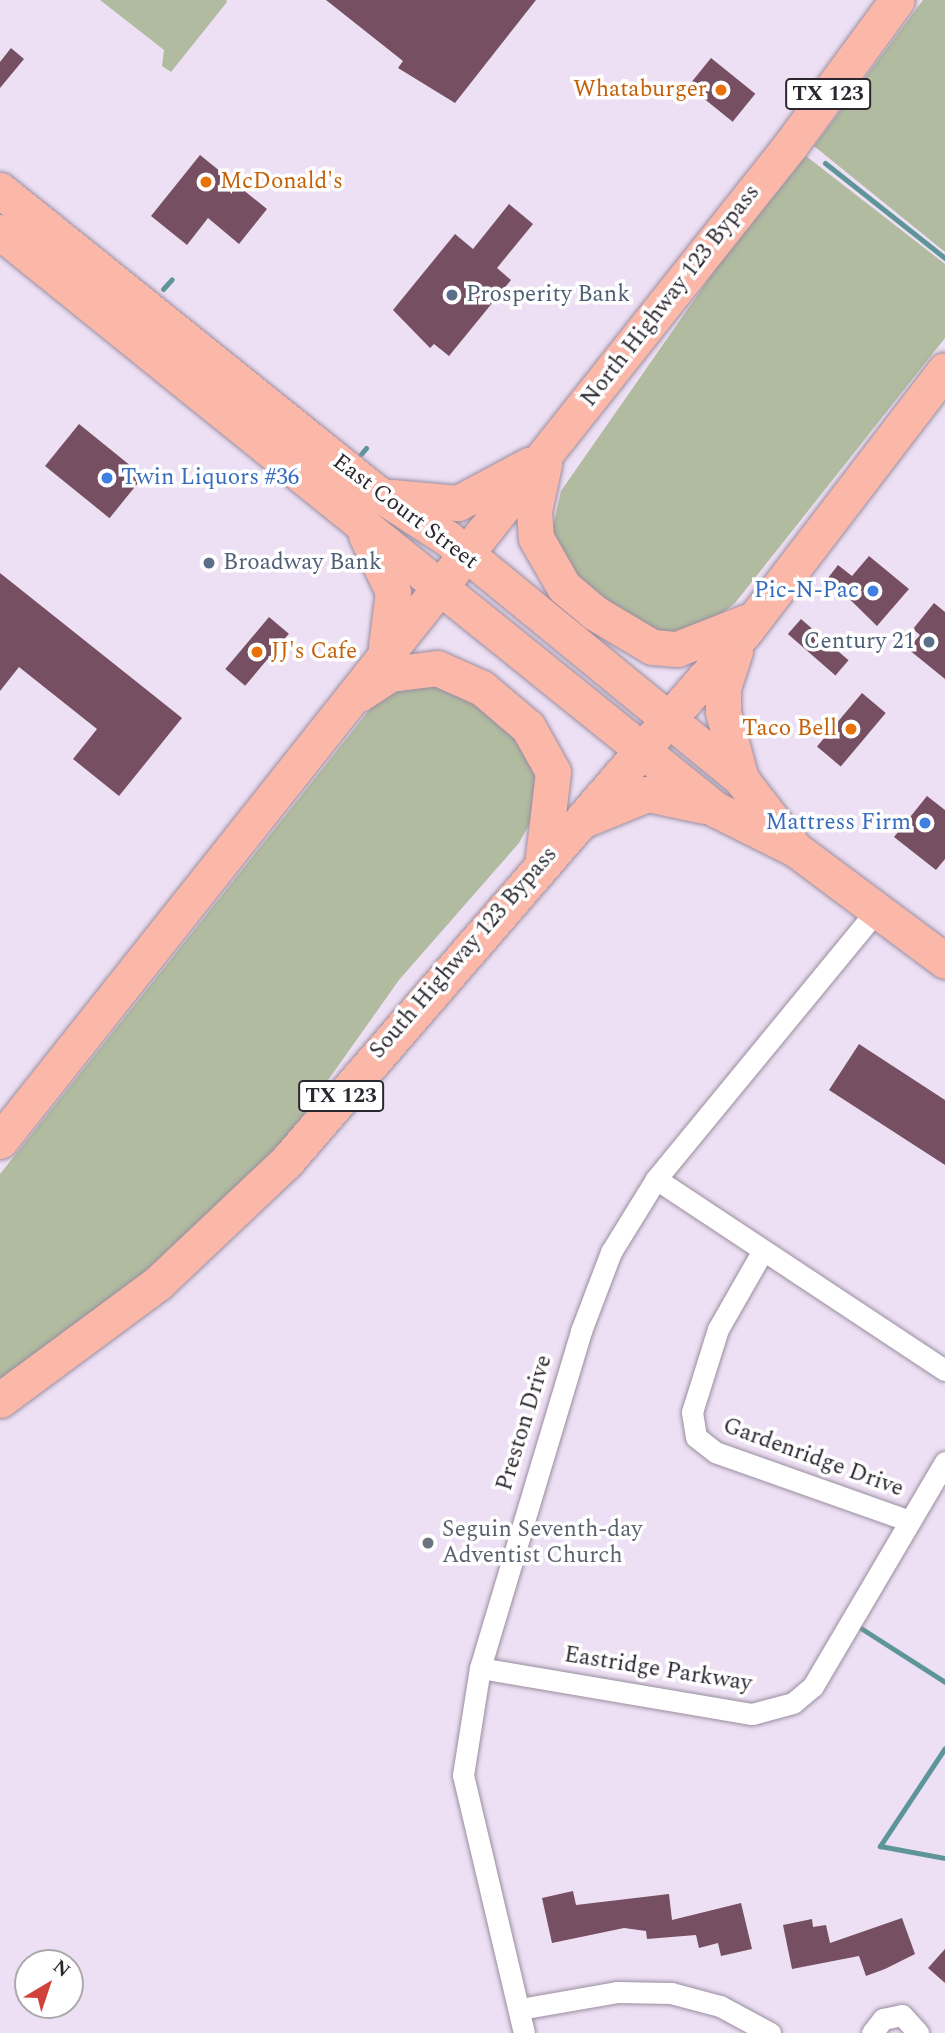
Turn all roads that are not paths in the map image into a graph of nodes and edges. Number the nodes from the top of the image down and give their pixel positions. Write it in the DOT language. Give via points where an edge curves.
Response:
graph roads {
  1 [pos="897,0"];
  2 [pos="0,190"];
  3 [pos="0,232"];
  4 [pos="945,370"];
  5 [pos="547,454"];
  6 [pos="368,508"];
  7 [pos="465,555"];
  8 [pos="438,586"];
  9 [pos="753,622"];
  10 [pos="384,654"];
  11 [pos="350,702"];
  12 [pos="668,720"];
  13 [pos="639,748"];
  14 [pos="741,779"];
  15 [pos="715,809"];
  16 [pos="572,826"];
  17 [pos="795,849"];
  18 [pos="541,864"];
  19 [pos="876,911"];
  20 [pos="945,961"];
  21 [pos="0,1141"];
  22 [pos="656,1179"];
  23 [pos="762,1252"];
  24 [pos="945,1370"];
  25 [pos="0,1400"];
  26 [pos="945,1462"];
  27 [pos="907,1520"];
  28 [pos="480,1668"];
  29 [pos="520,2009"];
  30 [pos="524,2033"];
  31 [pos="770,2033"];
  32 [pos="872,2033"];
  33 [pos="918,2033"];
  1 -- 5 [label="main road, North Highway 123 Bypass / TX 123"];
  2 -- 6 [label="main road, East Court Street"];
  3 -- 6 [label="main road, East Court Street"];
  4 -- 9 [label="main road, TX 123"];
  5 -- 6 [label="main road" via="458,503"];
  5 -- 7 [label="main road, North Highway 123 Bypass / TX 123"];
  5 -- 9 [label="main road" via="534,511 545,561 564,587 614,627 652,647 677,649"];
  6 -- 7 [label="main road, East Court Street"];
  6 -- 8 [label="main road, East Court Street"];
  6 -- 10 [label="main road" via="393,592"];
  7 -- 8 [label="main road, North Highway 123 Bypass / TX 123"];
  7 -- 12 [label="main road, East Court Street"];
  8 -- 10 [label="main road, TX 123"];
  8 -- 13 [label="main road, East Court Street"];
  9 -- 12 [label="main road, TX 123"];
  9 -- 14 [label="main road" via="723,687"];
  10 -- 11 [label="main road, TX 123"];
  11 -- 18 [label="main road" via="390,674 437,668 458,674 500,704 527,727 554,772"];
  11 -- 21 [label="main road, TX 123"];
  12 -- 13 [label="main road, TX 123"];
  12 -- 14 [label="main road, East Court Street"];
  13 -- 15 [label="main road, East Court Street"];
  13 -- 16 [label="main road, South Highway 123 Bypass / TX 123"];
  14 -- 17 [label="main road, East Court Street"];
  15 -- 16 [label="main road" via="647,794"];
  15 -- 17 [label="main road, East Court Street"];
  16 -- 18 [label="main road, South Highway 123 Bypass / TX 123"];
  17 -- 19 [label="main road, East Court Street"];
  18 -- 25 [label="main road, South Highway 123 Bypass / TX 123" via="286,1162 225,1224 148,1291"];
  19 -- 20 [label="main road, East Court Street"];
  19 -- 22 [label="street, Preston Drive"];
  22 -- 23 [label="street"];
  22 -- 28 [label="street, Preston Drive" via="599,1280"];
  23 -- 24 [label="street"];
  23 -- 27 [label="street, Gardenridge Drive" via="718,1329 692,1412 696,1437 715,1452"];
  26 -- 27 [label="street, Eastridge Parkway"];
  27 -- 28 [label="street, Eastridge Parkway" via="813,1686 776,1710 752,1714"];
  28 -- 29 [label="street, Preston Drive" via="463,1775"];
  29 -- 30 [label="street, Preston Drive"];
  29 -- 31 [label="street" via="617,1992 671,1993 720,2006"];
  32 -- 33 [label="street" via="883,2019 902,2015"];
}
